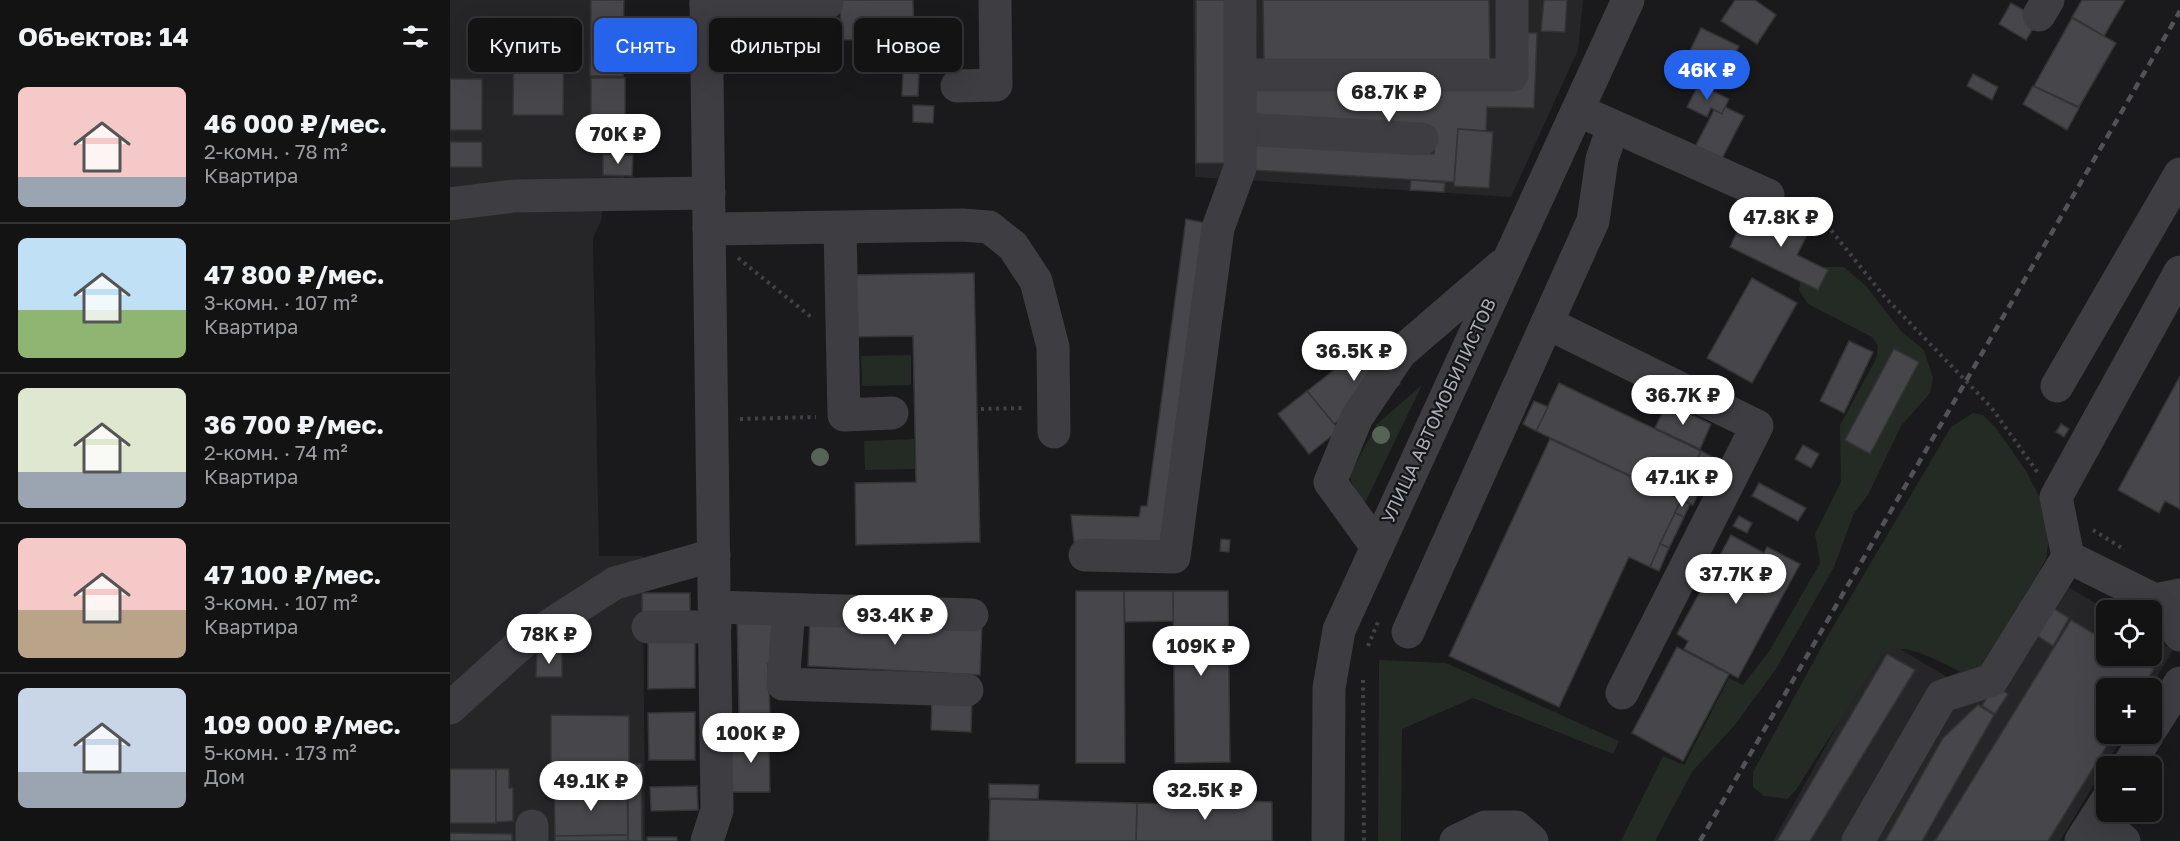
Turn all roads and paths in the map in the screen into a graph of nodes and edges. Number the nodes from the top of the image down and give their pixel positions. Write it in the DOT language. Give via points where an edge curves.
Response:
graph roads {
  1 [pos="995,0"];
  2 [pos="1240,0"];
  3 [pos="1512,0"];
  4 [pos="1628,0"];
  5 [pos="706,2"];
  6 [pos="827,3"];
  7 [pos="1240,75"];
  8 [pos="957,86"];
  9 [pos="1577,110"];
  10 [pos="1613,127"];
  11 [pos="1240,129"];
  12 [pos="1422,139"];
  13 [pos="2180,174"];
  14 [pos="709,193"];
  15 [pos="1768,195"];
  16 [pos="450,204"];
  17 [pos="840,228"];
  18 [pos="709,232"];
  19 [pos="1509,259"];
  20 [pos="2126,270"];
  21 [pos="2174,283"];
  22 [pos="1547,323"];
  23 [pos="842,342"];
  24 [pos="2057,387"];
  25 [pos="981,409"];
  26 [pos="892,413"];
  27 [pos="844,414"];
  28 [pos="712,419"];
  29 [pos="1054,419"];
  30 [pos="2056,497"];
  31 [pos="2088,526"];
  32 [pos="1377,547"];
  33 [pos="714,555"];
  34 [pos="1085,555"];
  35 [pos="2134,555"];
  36 [pos="2068,557"];
  37 [pos="2167,598"];
  38 [pos="789,610"];
  39 [pos="972,615"];
  40 [pos="715,617"];
  41 [pos="648,627"];
  42 [pos="1408,632"];
  43 [pos="2180,635"];
  44 [pos="1369,642"];
  45 [pos="1367,652"];
  46 [pos="1363,673"];
  47 [pos="2180,682"];
  48 [pos="967,690"];
  49 [pos="1622,693"];
  50 [pos="450,708"];
  51 [pos="2162,711"];
  52 [pos="2094,820"];
  53 [pos="707,841"];
  54 [pos="1328,841"];
  55 [pos="1364,841"];
  56 [pos="1456,841"];
  57 [pos="1532,841"];
  58 [pos="1858,841"];
  59 [pos="2124,841"];
  1 -- 8 [label="street" via="996,85"];
  2 -- 7 [label="street"];
  3 -- 7 [label="street" via="1512,75"];
  4 -- 9 [label="street, УЛИЦА АВТОМОБИЛИСТОВ"];
  5 -- 6 [label="street"];
  5 -- 14 [label="street"];
  7 -- 11 [label="street"];
  9 -- 10 [label="street"];
  9 -- 19 [label="street, УЛИЦА АВТОМОБИЛИСТОВ"];
  10 -- 15 [label="street"];
  10 -- 22 [label="street" via="1602,159 1593,221"];
  11 -- 12 [label="street"];
  11 -- 34 [label="street" via="1240,168 1218,228 1174,557"];
  13 -- 20 [label="street"];
  14 -- 16 [label="street" via="514,196"];
  14 -- 18 [label="street"];
  15 -- 30 [label="path" via="1823,219 1883,295 1991,407"];
  17 -- 18 [label="street"];
  17 -- 23 [label="street"];
  17 -- 29 [label="street" via="989,227 1013,246 1036,281 1053,347"];
  18 -- 23 [label="path"];
  18 -- 28 [label="street"];
  19 -- 32 [label="street, УЛИЦА АВТОМОБИЛИСТОВ"];
  19 -- 32 [label="street" via="1400,354 1357,417 1330,482"];
  20 -- 21 [label="street"];
  20 -- 24 [label="street"];
  21 -- 30 [label="street"];
  22 -- 42 [label="street"];
  22 -- 49 [label="street" via="1757,426"];
  23 -- 27 [label="street"];
  25 -- 29 [label="path"];
  26 -- 27 [label="street"];
  27 -- 28 [label="path"];
  28 -- 33 [label="street"];
  30 -- 36 [label="street"];
  31 -- 35 [label="path"];
  32 -- 54 [label="street, УЛИЦА АВТОМОБИЛИСТОВ" via="1339,630 1329,688"];
  33 -- 40 [label="street"];
  33 -- 50 [label="street" via="615,583 522,643"];
  36 -- 37 [label="street"];
  36 -- 58 [label="street" via="1992,680 1942,696"];
  37 -- 43 [label="street"];
  38 -- 39 [label="street"];
  38 -- 40 [label="street"];
  38 -- 48 [label="street" via="783,684"];
  40 -- 41 [label="street"];
  40 -- 53 [label="street" via="717,810"];
  44 -- 45 [label="path"];
  46 -- 55 [label="path"];
  47 -- 51 [label="street"];
  52 -- 59 [label="street"];
  56 -- 57 [label="street" via="1485,826 1516,826"];
}
